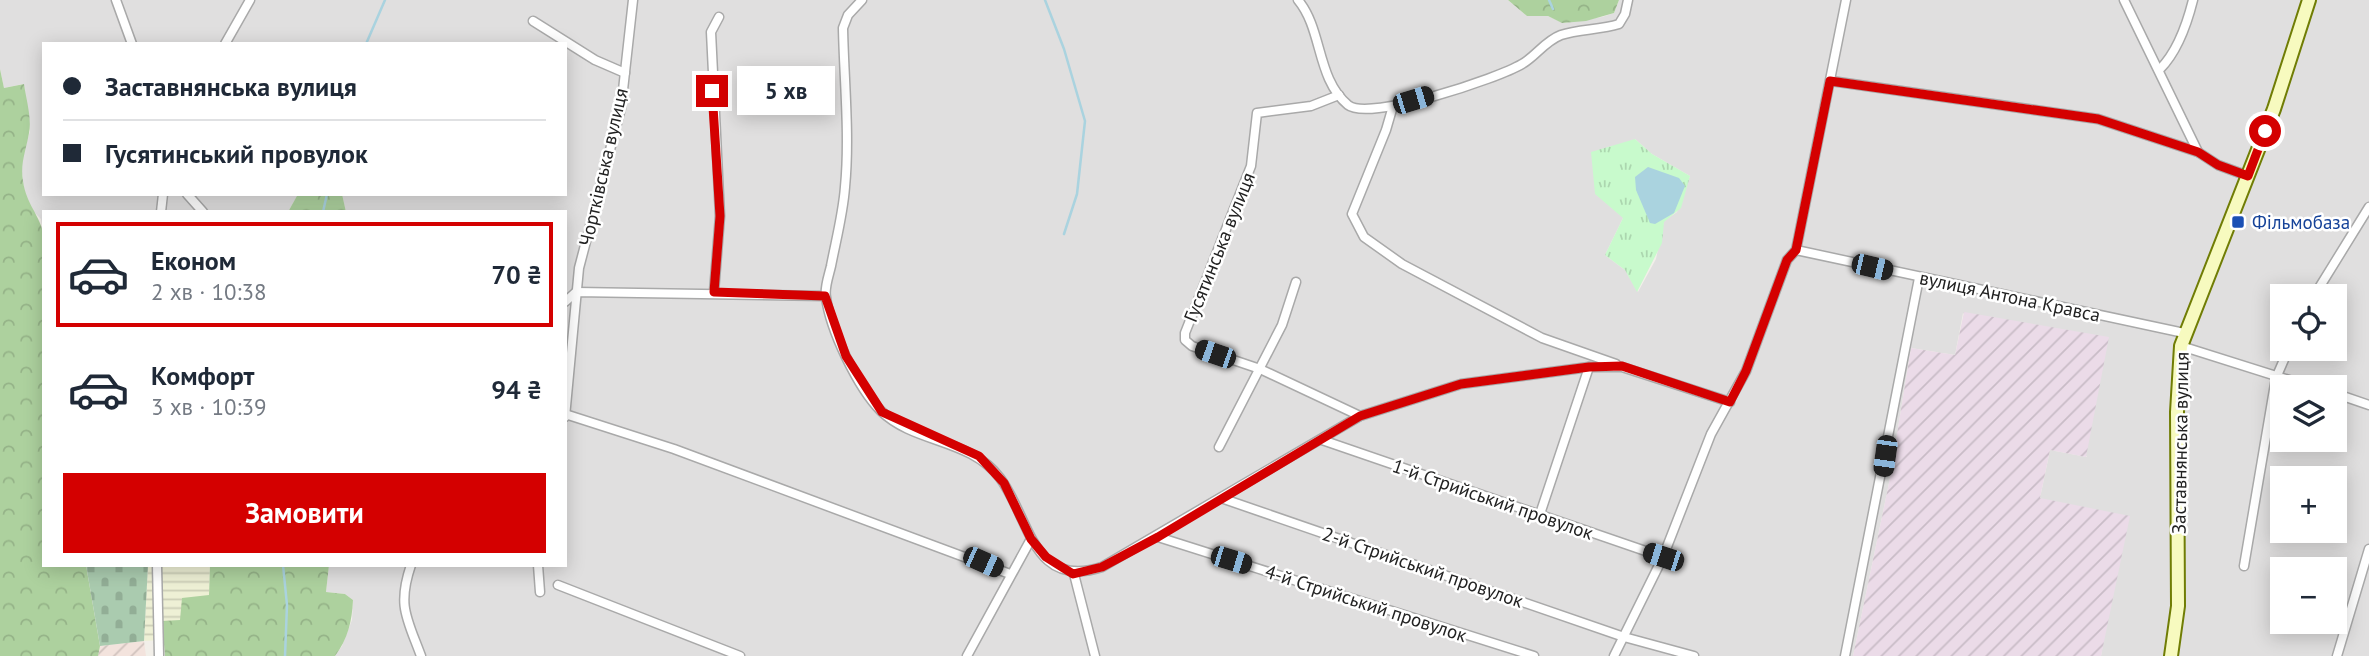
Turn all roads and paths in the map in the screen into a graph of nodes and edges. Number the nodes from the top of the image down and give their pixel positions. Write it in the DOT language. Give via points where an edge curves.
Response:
graph roads {
  1 [pos="116,0"];
  2 [pos="250,0"];
  3 [pos="633,0"];
  4 [pos="862,0"];
  5 [pos="1298,0"];
  6 [pos="1628,0"];
  7 [pos="1846,0"];
  8 [pos="2124,0"];
  9 [pos="2193,0"];
  10 [pos="2309,0"];
  11 [pos="719,17"];
  12 [pos="533,21"];
  13 [pos="131,42"];
  14 [pos="226,42"];
  15 [pos="566,42"];
  16 [pos="567,42"];
  17 [pos="2160,69"];
  18 [pos="625,73"];
  19 [pos="1830,81"];
  20 [pos="1339,95"];
  21 [pos="1393,106"];
  22 [pos="2198,152"];
  23 [pos="2248,176"];
  24 [pos="189,196"];
  25 [pos="2369,207"];
  26 [pos="201,210"];
  27 [pos="1796,250"];
  28 [pos="1919,278"];
  29 [pos="1296,282"];
  30 [pos="2321,284"];
  31 [pos="576,292"];
  32 [pos="714,292"];
  33 [pos="825,296"];
  34 [pos="567,300"];
  35 [pos="2182,339"];
  36 [pos="1622,366"];
  37 [pos="1589,367"];
  38 [pos="1260,369"];
  39 [pos="2270,375"];
  40 [pos="567,393"];
  41 [pos="2347,397"];
  42 [pos="1730,402"];
  43 [pos="2369,405"];
  44 [pos="1360,416"];
  45 [pos="567,417"];
  46 [pos="2270,418"];
  47 [pos="1322,440"];
  48 [pos="1219,447"];
  49 [pos="1221,498"];
  50 [pos="1540,514"];
  51 [pos="1158,537"];
  52 [pos="1031,539"];
  53 [pos="2369,549"];
  54 [pos="1663,557"];
  55 [pos="2368,564"];
  56 [pos="2244,566"];
  57 [pos="157,567"];
  58 [pos="410,567"];
  59 [pos="538,567"];
  60 [pos="1010,574"];
  61 [pos="1073,574"];
  62 [pos="558,585"];
  63 [pos="540,592"];
  64 [pos="1625,637"];
  65 [pos="159,656"];
  66 [pos="421,656"];
  67 [pos="740,656"];
  68 [pos="967,656"];
  69 [pos="1095,656"];
  70 [pos="1534,656"];
  71 [pos="1614,656"];
  72 [pos="1694,656"];
  73 [pos="1845,656"];
  74 [pos="2171,656"];
  75 [pos="2337,656"];
  1 -- 13 [label="street"];
  2 -- 14 [label="street"];
  3 -- 18 [label="street, Чортківська вулиця"];
  4 -- 33 [label="street" via="843,28 845,186"];
  5 -- 20 [label="street"];
  6 -- 21 [label="street" via="1619,24 1562,35 1513,68"];
  7 -- 19 [label="street"];
  8 -- 17 [label="street"];
  9 -- 17 [label="street" via="2172,55"];
  10 -- 23 [label="street, Заставнянська вулиця"];
  11 -- 32 [label="street" via="711,32 720,216"];
  12 -- 15 [label="street"];
  16 -- 18 [label="street"];
  17 -- 22 [label="street"];
  18 -- 31 [label="street, Чортківська вулиця" via="621,108"];
  19 -- 22 [label="street" via="2098,119"];
  19 -- 27 [label="street"];
  20 -- 21 [label="street" via="1353,108"];
  20 -- 38 [label="street, Гусятинська вулиця" via="1311,106 1258,113 1251,166 1185,333 1192,346"];
  21 -- 36 [label="street" via="1352,214 1364,237 1490,313 1542,338"];
  22 -- 23 [label="street"];
  23 -- 35 [label="street, Заставнянська вулиця"];
  24 -- 26 [label="street"];
  25 -- 30 [label="street"];
  27 -- 28 [label="street, вулиця Антона Кравса"];
  27 -- 42 [label="street" via="1787,260"];
  28 -- 35 [label="street, вулиця Антона Кравса"];
  28 -- 73 [label="street"];
  29 -- 38 [label="street" via="1282,325"];
  31 -- 32 [label="street"];
  31 -- 34 [label="street"];
  31 -- 40 [label="street, Чортківська вулиця"];
  32 -- 33 [label="street"];
  33 -- 52 [label="street" via="846,356 882,412 979,456 1004,483"];
  35 -- 39 [label="street, вулиця Антона Кравса"];
  35 -- 74 [label="street, Заставнянська вулиця" via="2177,412 2178,606"];
  36 -- 37 [label="street"];
  36 -- 42 [label="street"];
  37 -- 44 [label="street" via="1461,384"];
  37 -- 50 [label="street"];
  38 -- 44 [label="street, Гусятинська вулиця"];
  38 -- 48 [label="street"];
  41 -- 43 [label="street"];
  42 -- 54 [label="street" via="1711,435"];
  44 -- 47 [label="street"];
  45 -- 60 [label="street" via="674,449"];
  46 -- 56 [label="street"];
  47 -- 49 [label="street"];
  47 -- 50 [label="street, 1-й Стрийський провулок"];
  49 -- 51 [label="street"];
  49 -- 64 [label="street, 2-й Стрийський провулок"];
  50 -- 54 [label="street, 1-й Стрийський провулок"];
  51 -- 61 [label="street" via="1102,567"];
  51 -- 70 [label="street, 4-й Стрийський провулок"];
  52 -- 60 [label="street"];
  52 -- 61 [label="street" via="1046,557"];
  53 -- 55 [label="street"];
  54 -- 64 [label="street"];
  55 -- 75 [label="street"];
  57 -- 65 [label="street"];
  58 -- 66 [label="street" via="402,601"];
  59 -- 63 [label="street"];
  60 -- 68 [label="street"];
  61 -- 69 [label="street"];
  62 -- 67 [label="street"];
  64 -- 71 [label="street"];
  64 -- 72 [label="street, 2-й Стрийський провулок"];
}
